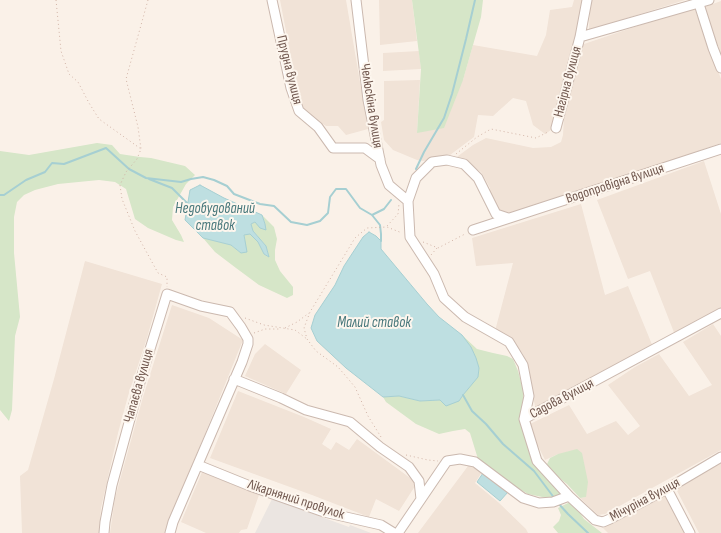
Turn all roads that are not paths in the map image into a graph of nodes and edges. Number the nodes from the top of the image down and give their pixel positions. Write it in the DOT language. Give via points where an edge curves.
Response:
graph roads {
  1 [pos="272,0"];
  2 [pos="356,0"];
  3 [pos="587,0"];
  4 [pos="710,0"];
  5 [pos="699,2"];
  6 [pos="580,36"];
  7 [pos="721,68"];
  8 [pos="556,128"];
  9 [pos="376,137"];
  10 [pos="366,148"];
  11 [pos="721,149"];
  12 [pos="380,159"];
  13 [pos="408,201"];
  14 [pos="508,218"];
  15 [pos="473,230"];
  16 [pos="721,313"];
  17 [pos="234,379"];
  18 [pos="524,419"];
  19 [pos="721,457"];
  20 [pos="198,465"];
  21 [pos="667,489"];
  22 [pos="569,496"];
  23 [pos="421,499"];
  24 [pos="104,533"];
  25 [pos="170,533"];
  26 [pos="394,533"];
  27 [pos="398,533"];
  28 [pos="690,533"];
  1 -- 10 [label="street, Прудна вулиця" via="291,88 299,111 318,127 333,148"];
  2 -- 9 [label="street, Челюскіна вулиця" via="368,100"];
  3 -- 6 [label="street, Нагірна вулиця"];
  4 -- 5 [label="street, Нагірна вулиця"];
  5 -- 6 [label="street, Нагірна вулиця"];
  5 -- 7 [label="street"];
  6 -- 8 [label="street, Нагірна вулиця"];
  9 -- 10 [label="street"];
  9 -- 12 [label="street, Челюскіна вулиця"];
  10 -- 12 [label="street"];
  11 -- 14 [label="street, Водопровідна вулиця"];
  12 -- 13 [label="street, Челюскіна вулиця" via="389,185"];
  13 -- 14 [label="street" via="416,178 432,162 447,160 464,164 478,178 496,214"];
  13 -- 18 [label="street, Садова вулиця" via="410,238 434,274 444,298 464,317 509,342 523,365 529,396"];
  14 -- 15 [label="street, Водопровідна вулиця"];
  16 -- 18 [label="street, Садова вулиця"];
  17 -- 20 [label="street"];
  17 -- 23 [label="street" via="306,410 350,422 409,467 419,481"];
  17 -- 24 [label="street, Чапаєва вулиця" via="248,339 230,312 201,306 167,294 112,485"];
  18 -- 22 [label="street, Мічуріна вулиця" via="538,461"];
  19 -- 21 [label="street, Мічуріна вулиця"];
  20 -- 25 [label="street"];
  20 -- 26 [label="street, Лікарняний провулок" via="324,512 381,526"];
  21 -- 22 [label="street, Мічуріна вулиця" via="603,522 595,520"];
  21 -- 28 [label="street"];
  22 -- 23 [label="street" via="553,502 539,503 523,498 474,462 460,459 447,461"];
  23 -- 27 [label="street"];
}
